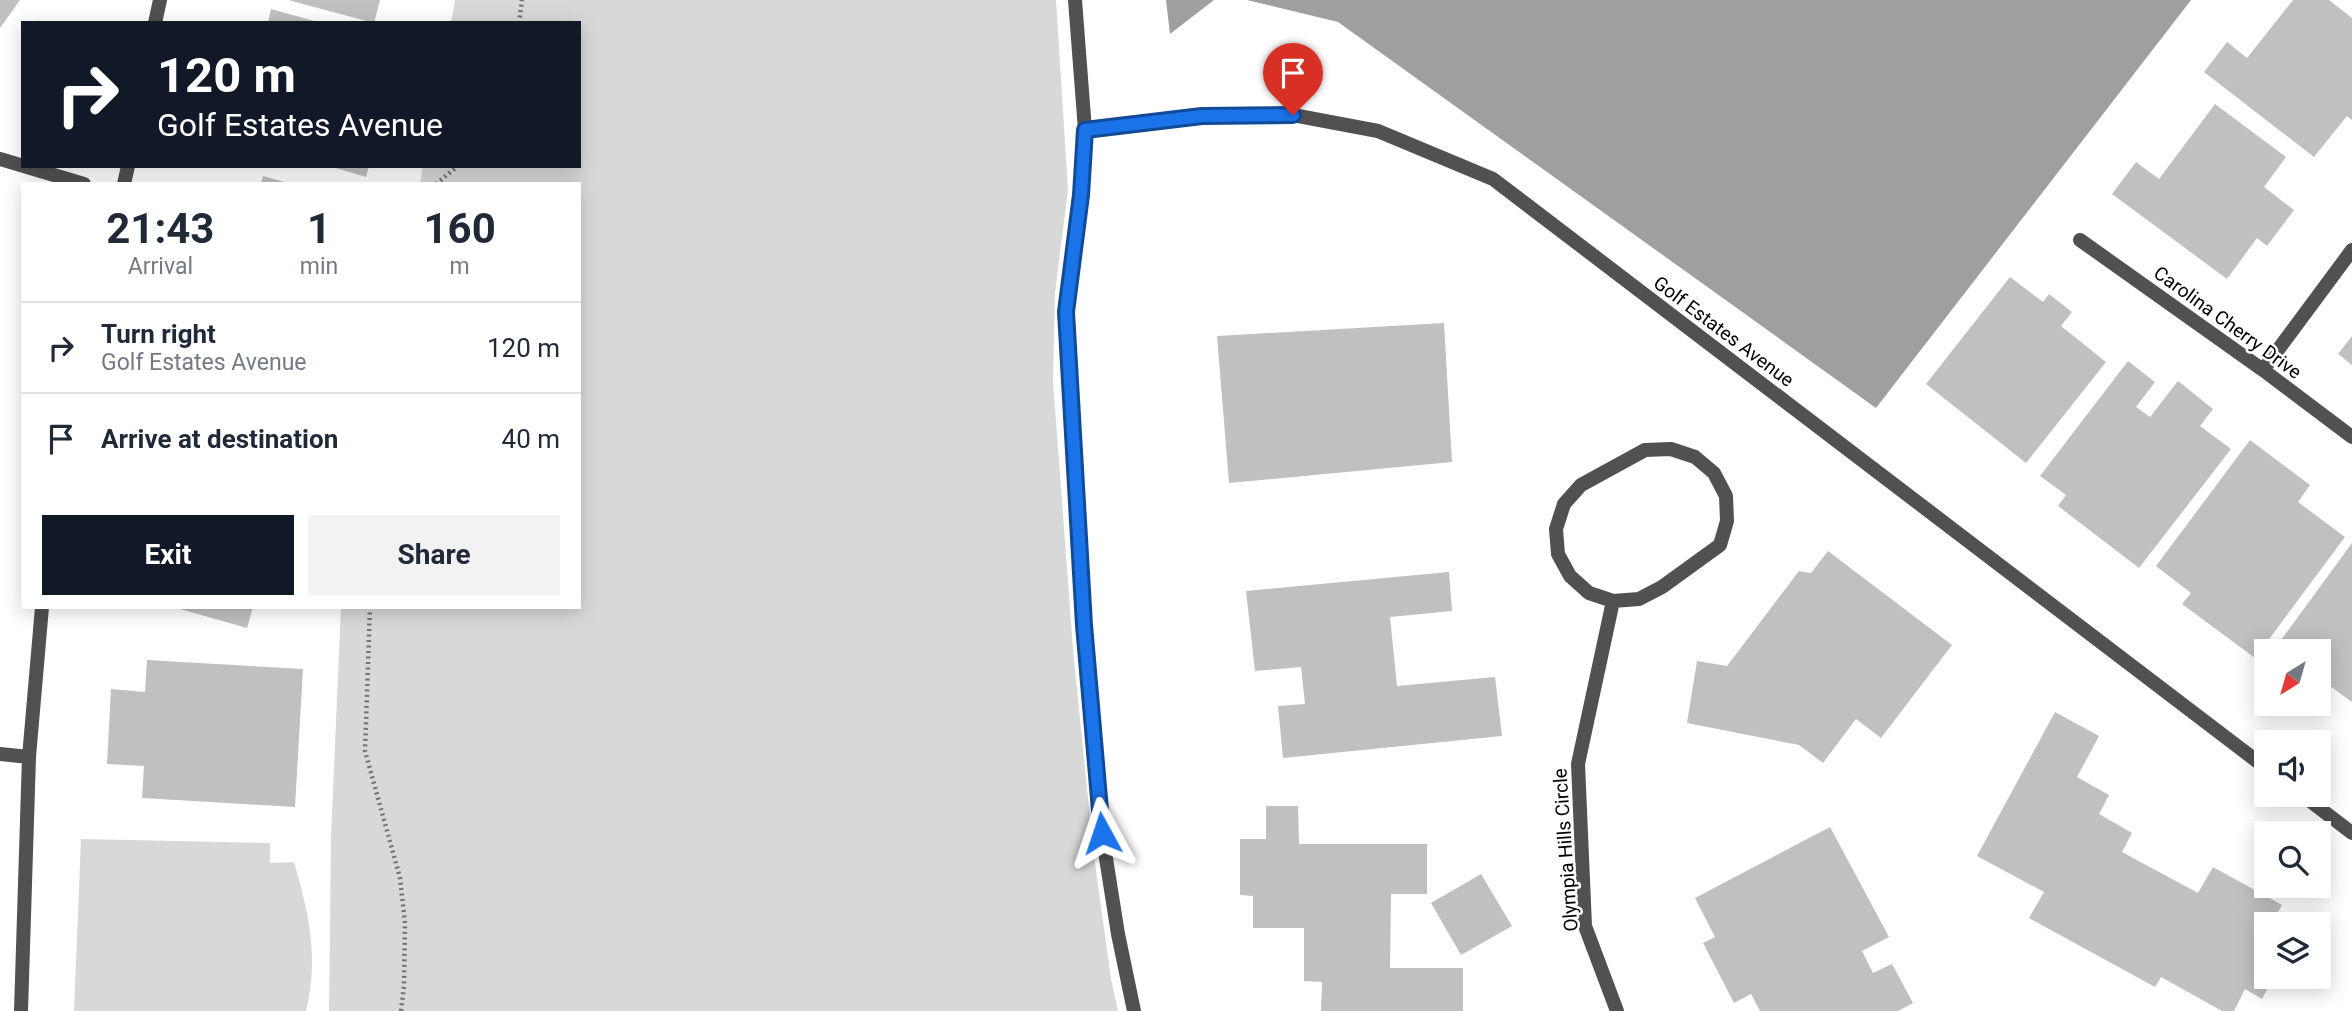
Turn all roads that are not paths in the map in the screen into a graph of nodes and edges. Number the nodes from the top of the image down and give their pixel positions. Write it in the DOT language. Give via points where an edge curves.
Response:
graph roads {
  1 [pos="160,0"];
  2 [pos="1075,0"];
  3 [pos="155,21"];
  4 [pos="1085,130"];
  5 [pos="0,159"];
  6 [pos="21,165"];
  7 [pos="30,168"];
  8 [pos="77,182"];
  9 [pos="2080,240"];
  10 [pos="2352,250"];
  11 [pos="2263,370"];
  12 [pos="2352,437"];
  13 [pos="1613,601"];
  14 [pos="42,609"];
  15 [pos="0,754"];
  16 [pos="29,757"];
  17 [pos="2254,759"];
  18 [pos="2318,807"];
  19 [pos="2352,833"];
  20 [pos="21,1011"];
  21 [pos="1134,1011"];
  22 [pos="1617,1011"];
  1 -- 3 [label="street"];
  2 -- 4 [label="street"];
  4 -- 17 [label="street, Golf Estates Avenue" via="1202,116 1293,115 1378,131 1493,179"];
  4 -- 21 [label="street" via="1066,312 1070,404 1102,833"];
  5 -- 6 [label="street"];
  7 -- 8 [label="street"];
  9 -- 11 [label="street, Carolina Cherry Drive"];
  10 -- 11 [label="street"];
  11 -- 12 [label="street, Carolina Cherry Drive"];
  13 -- 13 [label="street" via="1639,599 1662,587 1720,545 1727,522 1726,496 1714,473 1695,457 1671,449 1645,450 1581,485 1564,504 1556,529 1558,554 1570,576 1589,593"];
  13 -- 22 [label="street, Olympia Hills Circle" via="1578,764 1585,926"];
  14 -- 16 [label="street"];
  15 -- 16 [label="street"];
  16 -- 20 [label="street"];
  18 -- 19 [label="street"];
}
